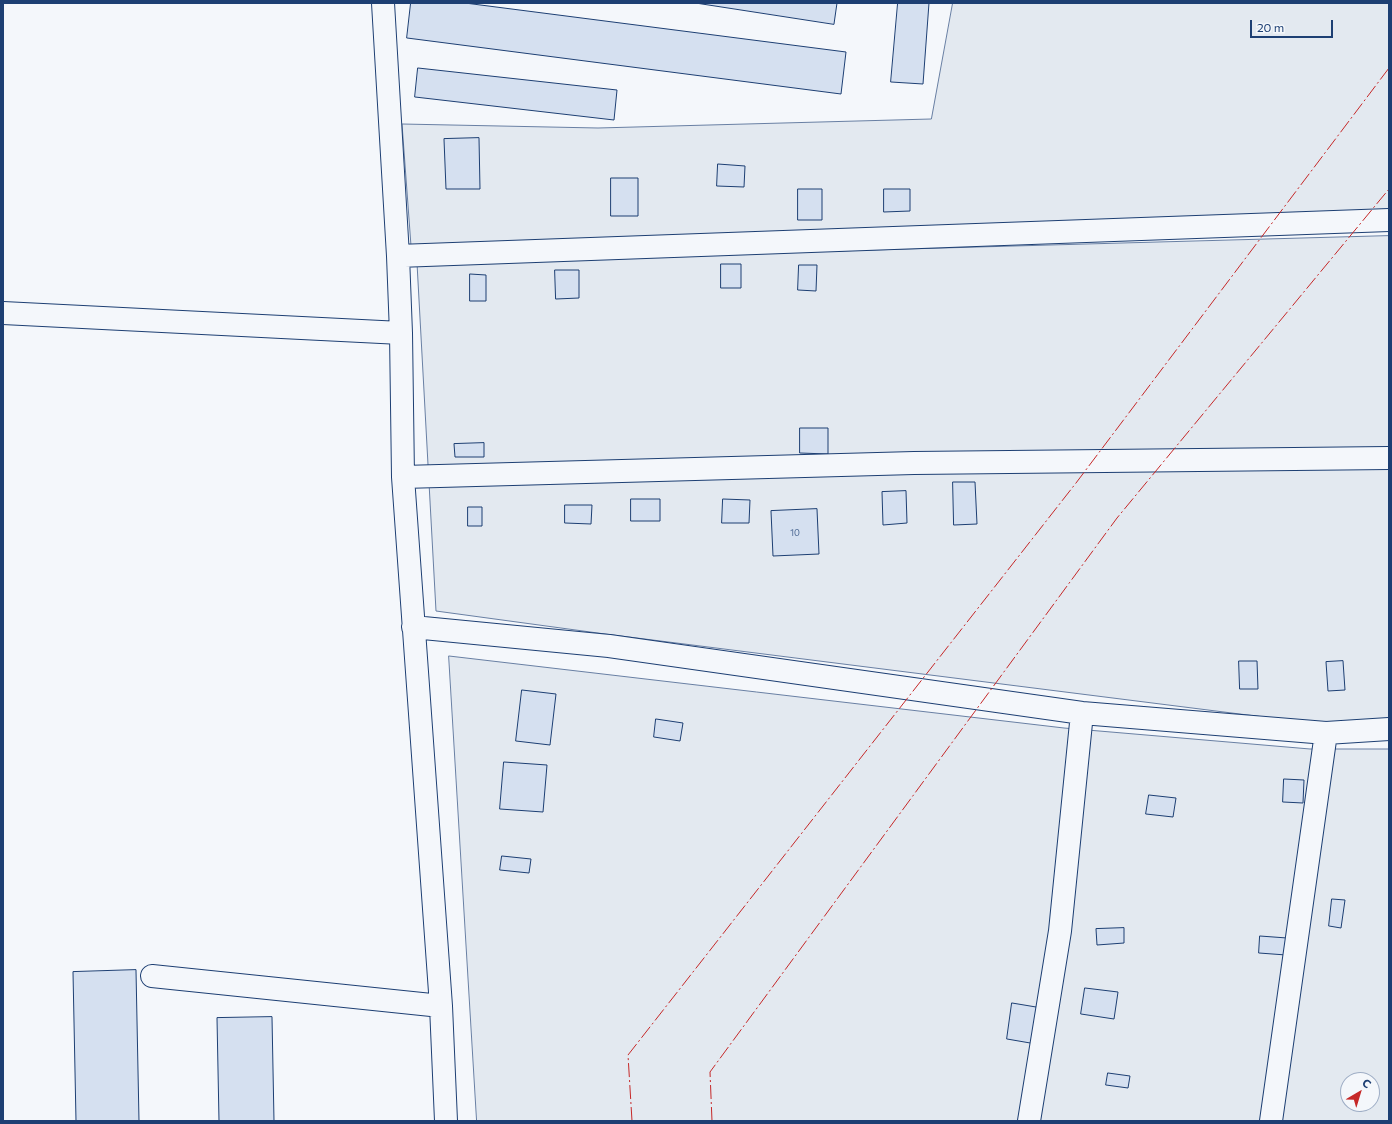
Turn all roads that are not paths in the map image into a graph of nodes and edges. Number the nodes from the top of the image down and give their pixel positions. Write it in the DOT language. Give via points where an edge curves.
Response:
graph roads {
  1 [pos="383,3"];
  2 [pos="1389,220"];
  3 [pos="398,256"];
  4 [pos="3,313"];
  5 [pos="401,333"];
  6 [pos="1389,458"];
  7 [pos="403,477"];
  8 [pos="413,627"];
  9 [pos="1082,713"];
  10 [pos="1389,729"];
  11 [pos="1326,733"];
  12 [pos="152,976"];
  13 [pos="441,1006"];
  14 [pos="446,1121"];
  15 [pos="1029,1121"];
  16 [pos="1271,1121"];
  1 -- 3 [label="street"];
  2 -- 3 [label="street"];
  3 -- 5 [label="street"];
  4 -- 5 [label="street"];
  5 -- 7 [label="street"];
  6 -- 7 [label="street" via="914,463"];
  7 -- 8 [label="street"];
  8 -- 9 [label="street" via="609,646"];
  8 -- 13 [label="street"];
  9 -- 11 [label="street"];
  9 -- 15 [label="street" via="1060,931"];
  10 -- 11 [label="street"];
  11 -- 16 [label="street"];
  12 -- 13 [label="street"];
  13 -- 14 [label="street"];
}
